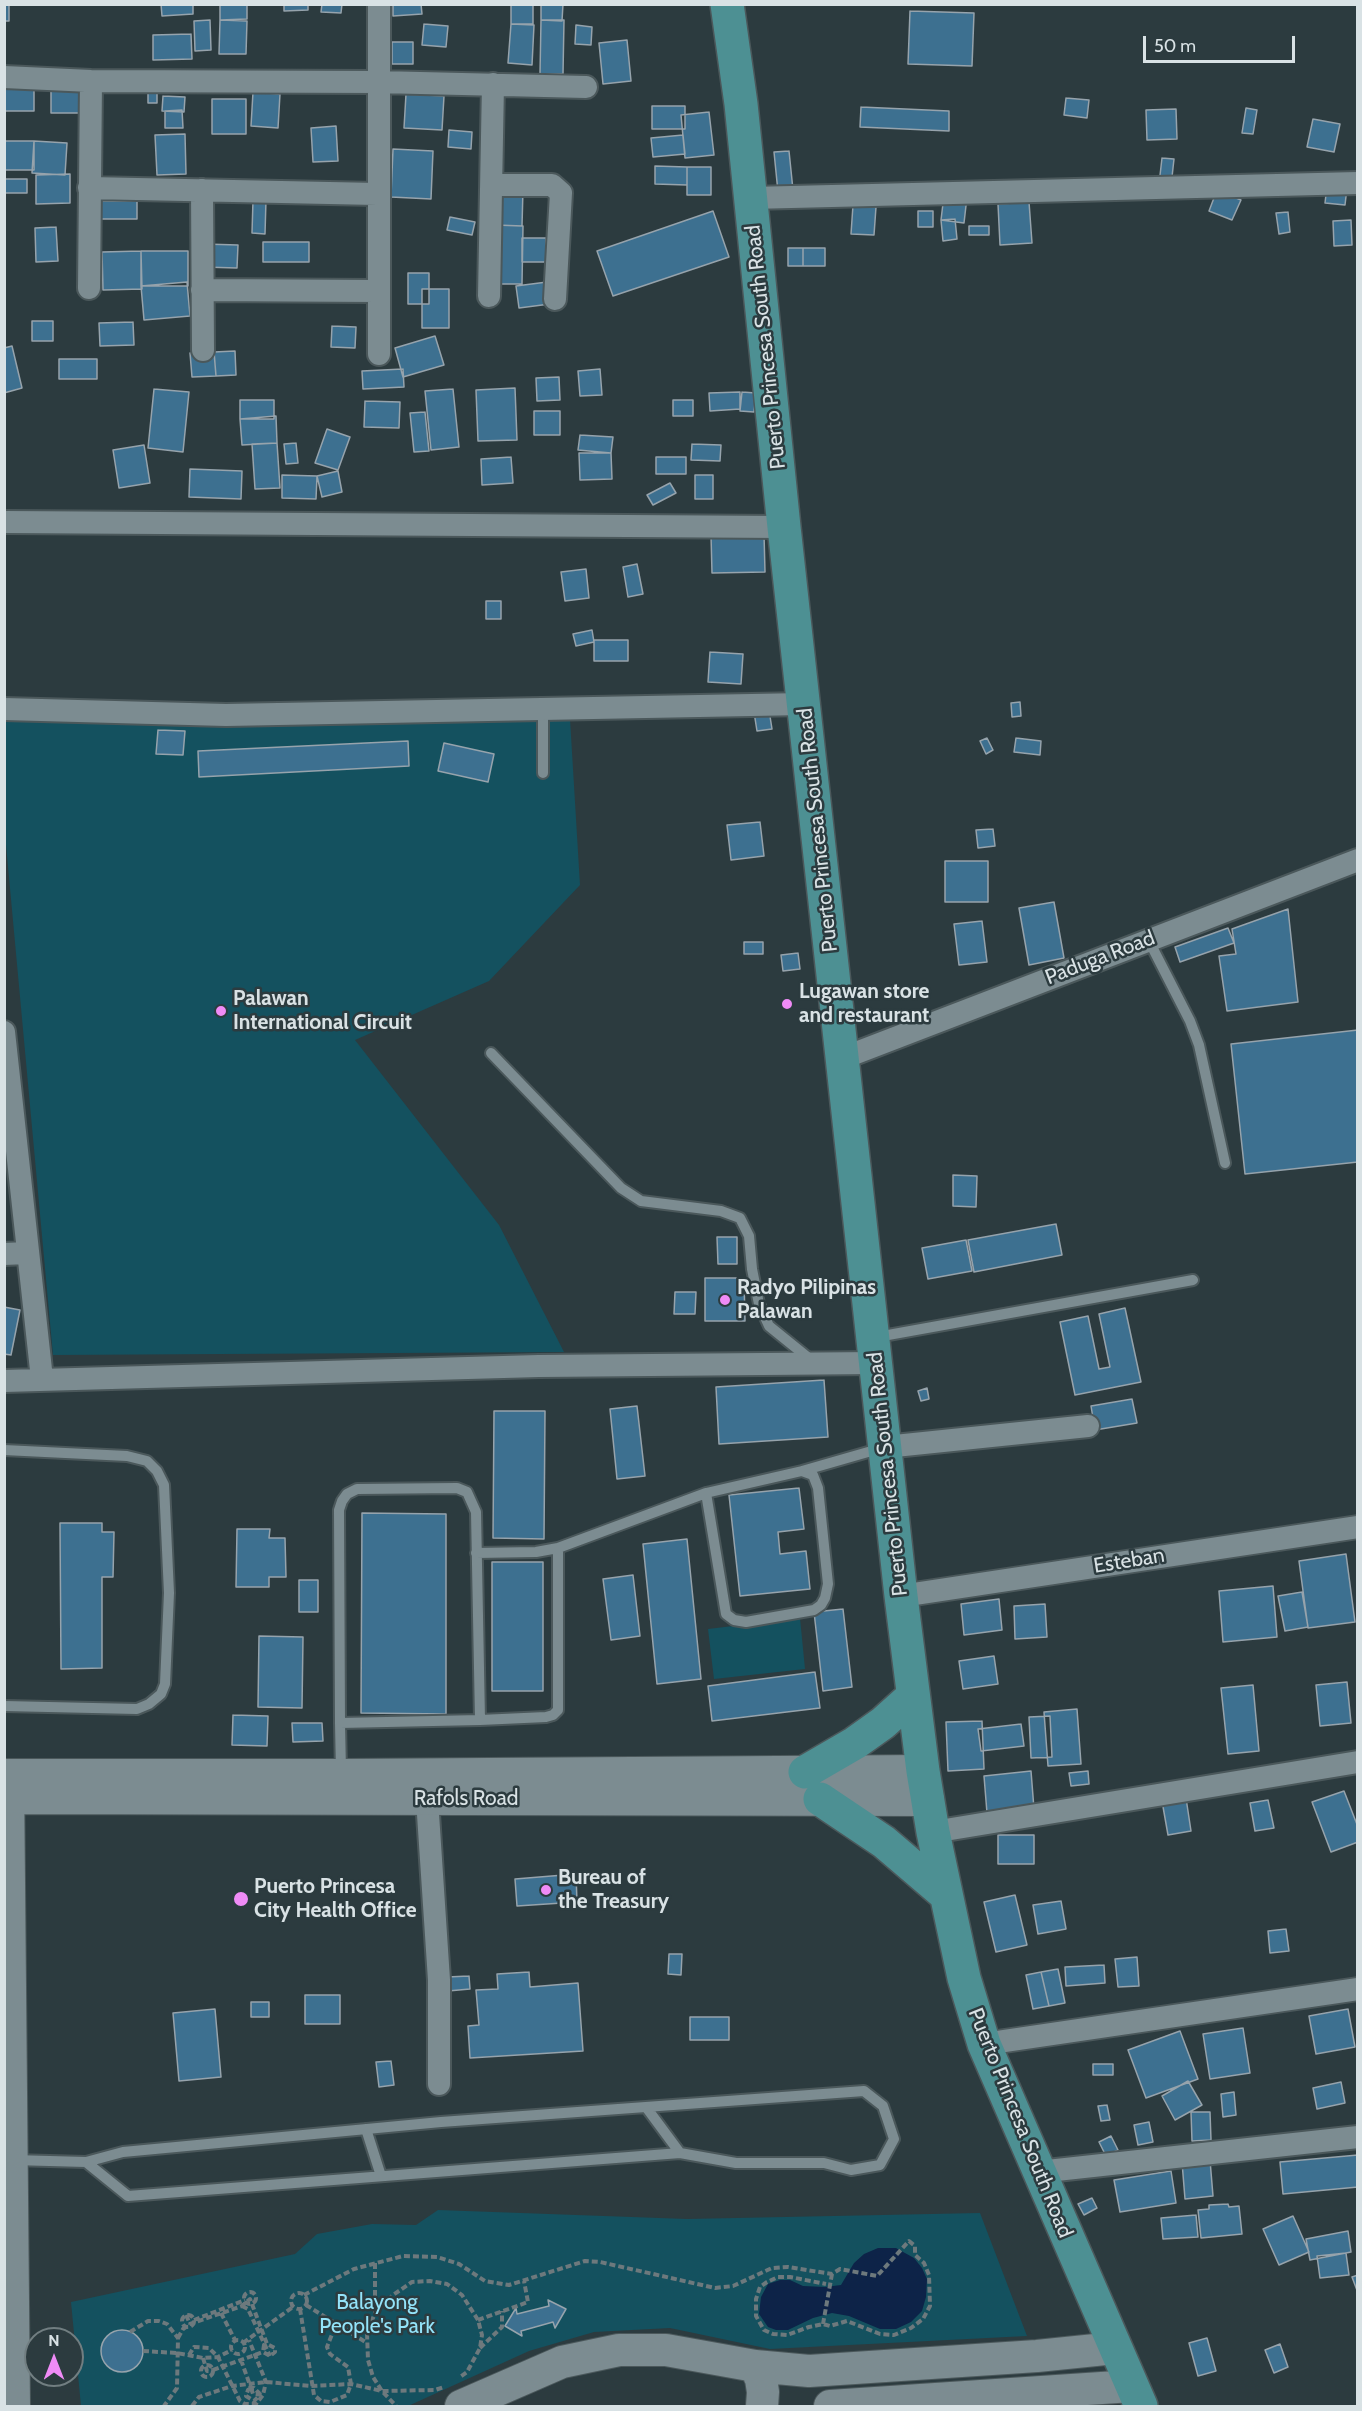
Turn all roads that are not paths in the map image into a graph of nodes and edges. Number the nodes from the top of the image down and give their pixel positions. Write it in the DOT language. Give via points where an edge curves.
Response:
graph roads {
  1 [pos="379,4"];
  2 [pos="727,4"];
  3 [pos="4,76"];
  4 [pos="91,81"];
  5 [pos="379,82"];
  6 [pos="493,84"];
  7 [pos="586,87"];
  8 [pos="1358,183"];
  9 [pos="492,184"];
  10 [pos="89,188"];
  11 [pos="202,190"];
  12 [pos="377,194"];
  13 [pos="751,198"];
  14 [pos="89,288"];
  15 [pos="202,290"];
  16 [pos="377,291"];
  17 [pos="489,296"];
  18 [pos="555,299"];
  19 [pos="203,350"];
  20 [pos="379,354"];
  21 [pos="4,522"];
  22 [pos="784,527"];
  23 [pos="804,704"];
  24 [pos="543,707"];
  25 [pos="4,709"];
  26 [pos="543,773"];
  27 [pos="1358,860"];
  28 [pos="1148,939"];
  29 [pos="5,1033"];
  30 [pos="491,1053"];
  31 [pos="843,1058"];
  32 [pos="11,1143"];
  33 [pos="1225,1163"];
  34 [pos="27,1253"];
  35 [pos="4,1254"];
  36 [pos="1193,1280"];
  37 [pos="875,1350"];
  38 [pos="815,1364"];
  39 [pos="42,1378"];
  40 [pos="4,1381"];
  41 [pos="1088,1426"];
  42 [pos="885,1447"];
  43 [pos="4,1450"];
  44 [pos="802,1471"];
  45 [pos="706,1493"];
  46 [pos="1358,1527"];
  47 [pos="558,1548"];
  48 [pos="476,1553"];
  49 [pos="901,1596"];
  50 [pos="913,1696"];
  51 [pos="4,1706"];
  52 [pos="480,1720"];
  53 [pos="340,1723"];
  54 [pos="1358,1762"];
  55 [pos="341,1775"];
  56 [pos="813,1785"];
  57 [pos="925,1785"];
  58 [pos="6,1786"];
  59 [pos="426,1786"];
  60 [pos="933,1832"];
  61 [pos="946,1895"];
  62 [pos="1358,1989"];
  63 [pos="984,2044"];
  64 [pos="7,2078"];
  65 [pos="439,2084"];
  66 [pos="646,2107"];
  67 [pos="366,2129"];
  68 [pos="1358,2137"];
  69 [pos="680,2153"];
  70 [pos="10,2160"];
  71 [pos="86,2162"];
  72 [pos="1038,2172"];
  73 [pos="381,2176"];
  74 [pos="1115,2348"];
  75 [pos="755,2366"];
  76 [pos="457,2390"];
  77 [pos="1136,2396"];
  78 [pos="14,2406"];
  79 [pos="762,2406"];
  80 [pos="830,2406"];
  1 -- 5 [label="street"];
  2 -- 13 [label="main road, Puerto Princesa South Road"];
  3 -- 4 [label="street"];
  4 -- 5 [label="street"];
  4 -- 10 [label="street"];
  5 -- 6 [label="street"];
  5 -- 12 [label="street"];
  6 -- 7 [label="street"];
  6 -- 9 [label="street"];
  8 -- 13 [label="street"];
  9 -- 17 [label="street"];
  9 -- 18 [label="street" via="552,185 561,193"];
  10 -- 11 [label="street"];
  10 -- 14 [label="street"];
  11 -- 12 [label="street"];
  11 -- 15 [label="street"];
  12 -- 16 [label="street"];
  13 -- 22 [label="main road, Puerto Princesa South Road"];
  15 -- 16 [label="street"];
  15 -- 19 [label="street"];
  16 -- 20 [label="street"];
  21 -- 22 [label="street"];
  22 -- 23 [label="main road, Puerto Princesa South Road"];
  23 -- 24 [label="street"];
  23 -- 31 [label="main road, Puerto Princesa South Road"];
  24 -- 25 [label="street" via="226,715"];
  24 -- 26 [label="lane"];
  27 -- 28 [label="street, Paduga Road"];
  28 -- 31 [label="street, Paduga Road"];
  28 -- 33 [label="lane" via="1199,1045"];
  29 -- 32 [label="street"];
  30 -- 38 [label="lane" via="621,1188 641,1201 722,1211 740,1218 749,1236 759,1304 770,1326"];
  31 -- 37 [label="main road, Puerto Princesa South Road"];
  32 -- 34 [label="street"];
  34 -- 35 [label="street"];
  34 -- 39 [label="street"];
  36 -- 37 [label="lane"];
  37 -- 38 [label="street"];
  37 -- 42 [label="main road, Puerto Princesa South Road"];
  38 -- 39 [label="street"];
  39 -- 40 [label="street"];
  41 -- 42 [label="street"];
  42 -- 44 [label="lane"];
  42 -- 49 [label="main road, Puerto Princesa South Road"];
  43 -- 51 [label="lane" via="127,1456 147,1461 164,1485 169,1593 165,1684 161,1694 149,1704 137,1709"];
  44 -- 45 [label="lane"];
  44 -- 45 [label="lane" via="817,1481 828,1584 825,1598 814,1610 746,1622 726,1614"];
  45 -- 47 [label="lane"];
  46 -- 49 [label="street, Esteban"];
  47 -- 48 [label="lane"];
  47 -- 52 [label="lane" via="558,1710 546,1717"];
  48 -- 52 [label="lane"];
  48 -- 53 [label="lane" via="476,1512 467,1492 457,1488 357,1489 347,1494 339,1510"];
  49 -- 50 [label="main road, Puerto Princesa South Road"];
  50 -- 56 [label="main road" via="855,1743"];
  50 -- 57 [label="main road, Puerto Princesa South Road"];
  52 -- 53 [label="lane"];
  53 -- 55 [label="lane"];
  54 -- 60 [label="street"];
  55 -- 58 [label="street, Rafols Road"];
  55 -- 59 [label="street, Rafols Road"];
  56 -- 57 [label="street, Rafols Road"];
  56 -- 59 [label="street, Rafols Road"];
  56 -- 61 [label="main road"];
  57 -- 60 [label="main road, Puerto Princesa South Road"];
  58 -- 59 [label="street, Rafols Road"];
  58 -- 64 [label="street"];
  59 -- 65 [label="street" via="438,1980"];
  60 -- 61 [label="main road, Puerto Princesa South Road"];
  61 -- 63 [label="main road, Puerto Princesa South Road" via="964,1978"];
  62 -- 63 [label="street"];
  63 -- 72 [label="main road, Puerto Princesa South Road"];
  64 -- 70 [label="street"];
  66 -- 67 [label="lane"];
  66 -- 69 [label="lane"];
  66 -- 69 [label="lane" via="864,2091 883,2106 894,2139 880,2164 850,2170 824,2163 736,2163"];
  67 -- 71 [label="lane" via="123,2151"];
  67 -- 73 [label="lane"];
  68 -- 72 [label="street"];
  69 -- 73 [label="lane"];
  70 -- 71 [label="lane"];
  70 -- 78 [label="street"];
  71 -- 73 [label="lane" via="128,2196"];
  72 -- 74 [label="main road, Puerto Princesa South Road"];
  74 -- 75 [label="street" via="809,2371"];
  74 -- 77 [label="main road, Puerto Princesa South Road"];
  75 -- 76 [label="street" via="666,2350 619,2350"];
  75 -- 79 [label="street" via="764,2392"];
  77 -- 80 [label="street"];
}
